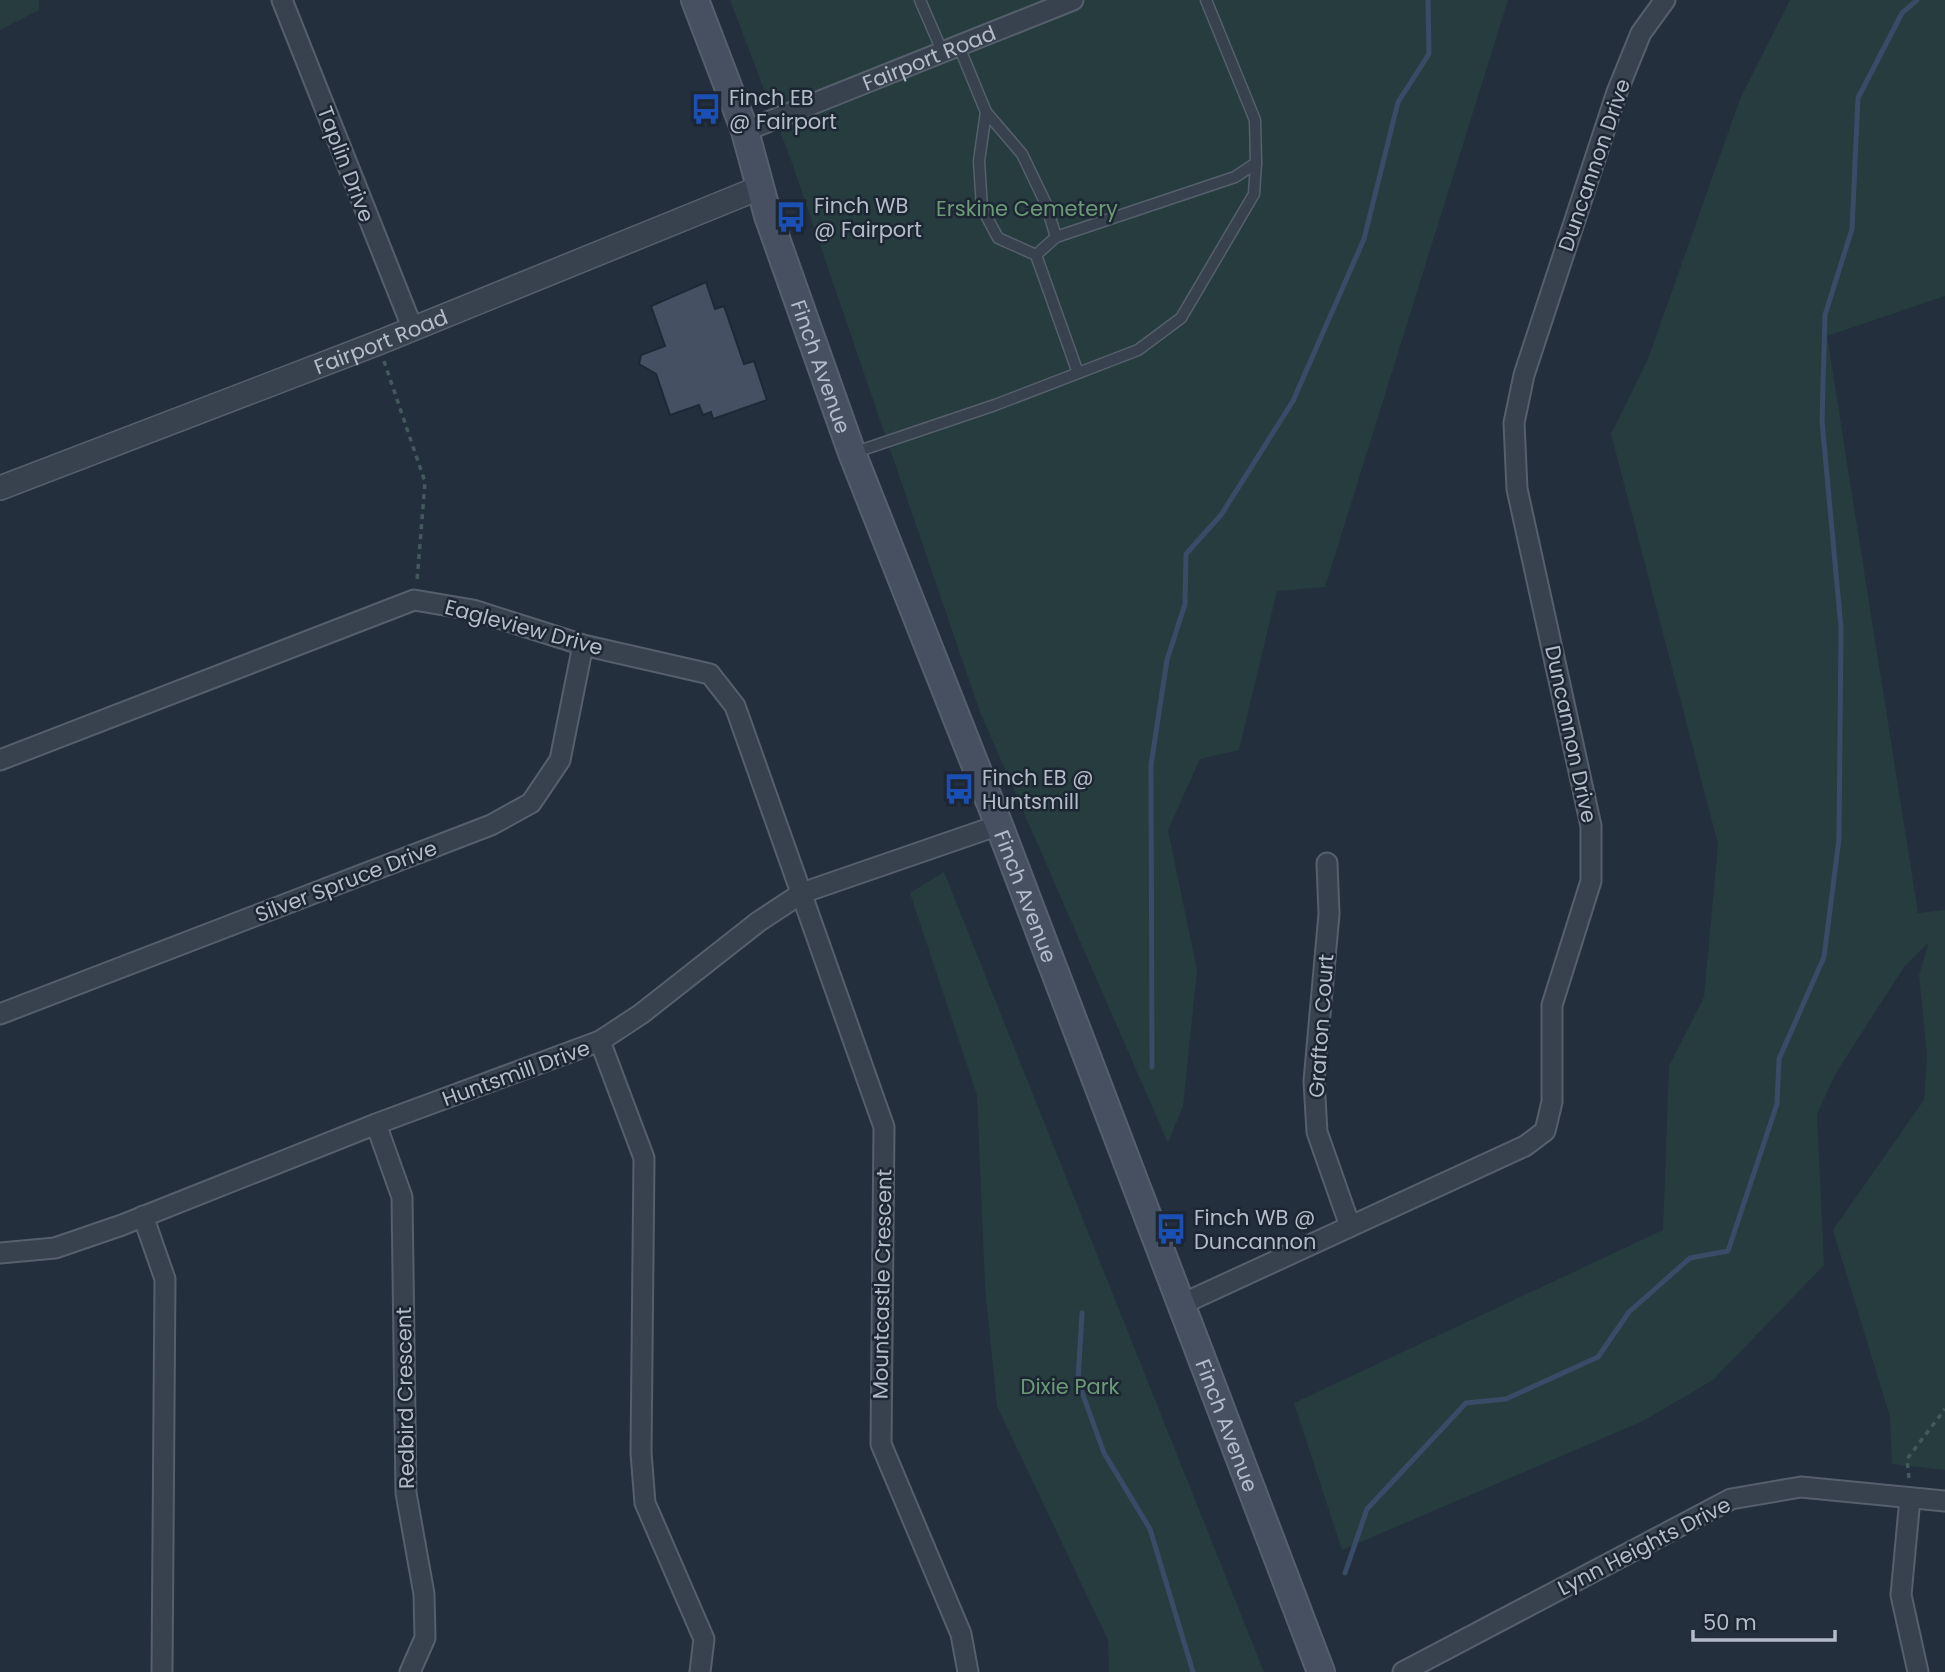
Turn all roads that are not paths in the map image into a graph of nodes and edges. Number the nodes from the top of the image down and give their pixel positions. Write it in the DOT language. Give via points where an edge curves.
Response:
graph roads {
  1 [pos="282,0"];
  2 [pos="695,0"];
  3 [pos="920,0"];
  4 [pos="1073,0"];
  5 [pos="1206,0"];
  6 [pos="1665,0"];
  7 [pos="950,48"];
  8 [pos="986,112"];
  9 [pos="745,131"];
  10 [pos="1256,163"];
  11 [pos="759,188"];
  12 [pos="1056,237"];
  13 [pos="1035,255"];
  14 [pos="412,327"];
  15 [pos="1078,373"];
  16 [pos="852,453"];
  17 [pos="0,488"];
  18 [pos="583,645"];
  19 [pos="0,760"];
  20 [pos="999,825"];
  21 [pos="1327,863"];
  22 [pos="803,893"];
  23 [pos="0,1014"];
  24 [pos="600,1041"];
  25 [pos="376,1124"];
  26 [pos="143,1216"];
  27 [pos="1350,1226"];
  28 [pos="0,1253"];
  29 [pos="1181,1305"];
  30 [pos="1910,1498"];
  31 [pos="1945,1501"];
  32 [pos="162,1672"];
  33 [pos="410,1672"];
  34 [pos="700,1672"];
  35 [pos="968,1672"];
  36 [pos="1321,1672"];
  37 [pos="1403,1672"];
  38 [pos="1918,1672"];
  1 -- 14 [label="street, Taplin Drive"];
  2 -- 9 [label="main road, Finch Avenue"];
  3 -- 7 [label="lane"];
  4 -- 7 [label="street, Fairport Road"];
  5 -- 10 [label="lane" via="1255,120"];
  6 -- 27 [label="street, Duncannon Drive" via="1641,33 1617,92 1524,375 1514,423 1517,489 1591,826 1591,881 1552,1005 1552,1102 1545,1131 1525,1146"];
  7 -- 8 [label="lane"];
  7 -- 9 [label="street, Fairport Road"];
  8 -- 12 [label="lane" via="1023,154"];
  8 -- 13 [label="lane" via="979,162 982,208 998,237"];
  9 -- 11 [label="main road, Finch Avenue"];
  10 -- 12 [label="lane" via="1235,177"];
  10 -- 15 [label="lane" via="1254,194 1181,318 1138,350"];
  11 -- 14 [label="street, Fairport Road"];
  11 -- 16 [label="main road, Finch Avenue"];
  12 -- 13 [label="lane"];
  13 -- 15 [label="lane"];
  14 -- 17 [label="street, Fairport Road"];
  15 -- 16 [label="lane"];
  16 -- 20 [label="main road, Finch Avenue"];
  18 -- 19 [label="street, Eagleview Drive" via="473,610 414,600"];
  18 -- 22 [label="street, Eagleview Drive" via="710,674 735,706"];
  18 -- 23 [label="street, Silver Spruce Drive" via="560,760 531,803 491,825"];
  20 -- 22 [label="street, Huntsmill Drive"];
  20 -- 29 [label="main road, Finch Avenue"];
  21 -- 27 [label="street, Grafton Court" via="1329,914 1315,1106 1317,1132"];
  22 -- 24 [label="street, Huntsmill Drive"];
  22 -- 35 [label="street, Mountcastle Crescent" via="884,1127 881,1444 961,1634"];
  24 -- 25 [label="street, Huntsmill Drive"];
  24 -- 34 [label="street" via="644,1158 641,1453 645,1503 704,1639"];
  25 -- 26 [label="street, Huntsmill Drive"];
  25 -- 33 [label="street, Redbird Crescent" via="402,1197 406,1493 424,1594 425,1638"];
  26 -- 28 [label="street, Huntsmill Drive" via="55,1248"];
  26 -- 32 [label="street" via="165,1279"];
  27 -- 29 [label="street, Duncannon Drive"];
  29 -- 36 [label="main road, Finch Avenue"];
  30 -- 31 [label="street, Lynn Heights Drive"];
  30 -- 37 [label="street, Lynn Heights Drive" via="1801,1487 1731,1499"];
  30 -- 38 [label="street" via="1901,1595"];
}
